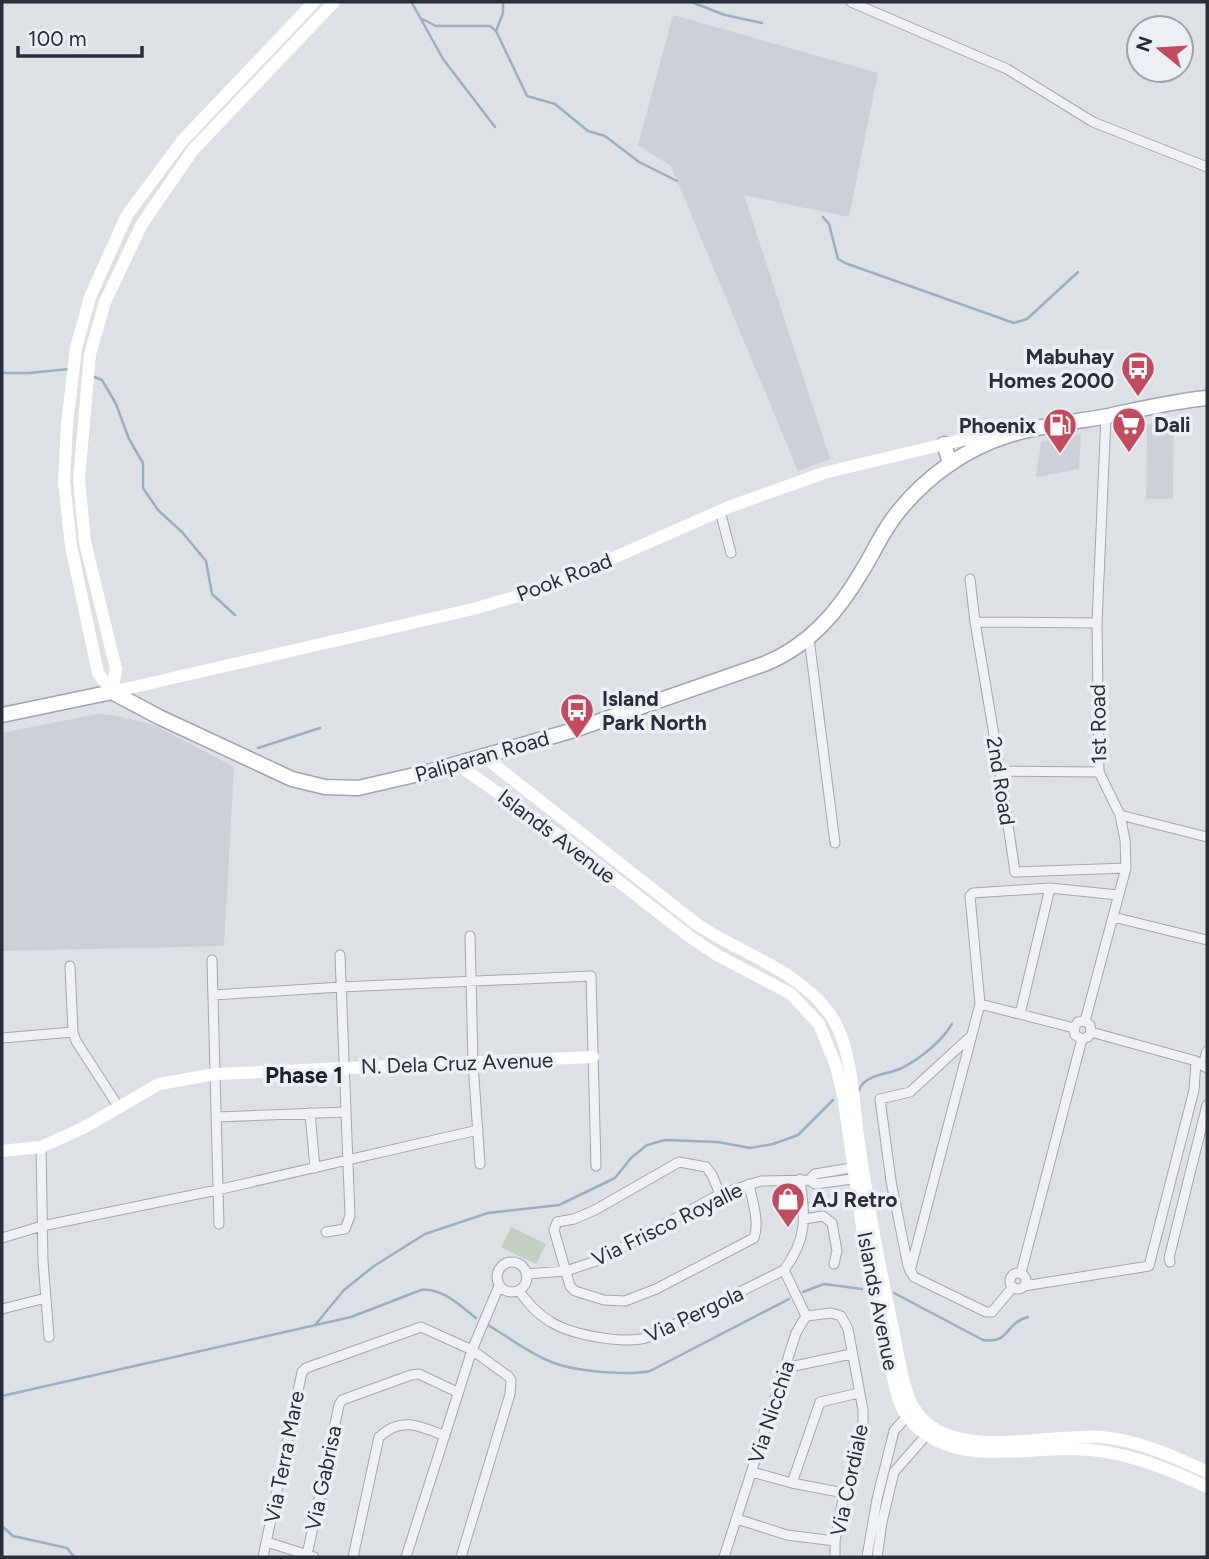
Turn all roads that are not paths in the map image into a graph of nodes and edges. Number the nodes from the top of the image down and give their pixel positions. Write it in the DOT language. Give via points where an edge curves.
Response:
graph roads {
  1 [pos="314,2"];
  2 [pos="334,2"];
  3 [pos="851,2"];
  4 [pos="1207,167"];
  5 [pos="1207,398"];
  6 [pos="1106,416"];
  7 [pos="1007,435"];
  8 [pos="944,444"];
  9 [pos="950,463"];
  10 [pos="720,511"];
  11 [pos="85,542"];
  12 [pos="71,546"];
  13 [pos="731,553"];
  14 [pos="970,579"];
  15 [pos="975,622"];
  16 [pos="1097,622"];
  17 [pos="809,638"];
  18 [pos="112,692"];
  19 [pos="2,715"];
  20 [pos="484,756"];
  21 [pos="457,764"];
  22 [pos="1000,771"];
  23 [pos="1099,772"];
  24 [pos="1120,815"];
  25 [pos="1207,837"];
  26 [pos="835,843"];
  27 [pos="1126,868"];
  28 [pos="1050,888"];
  29 [pos="1118,895"];
  30 [pos="1113,917"];
  31 [pos="470,936"];
  32 [pos="1207,940"];
  33 [pos="340,955"];
  34 [pos="212,960"];
  35 [pos="70,966"];
  36 [pos="470,981"];
  37 [pos="341,987"];
  38 [pos="213,995"];
  39 [pos="981,1004"];
  40 [pos="1020,1014"];
  41 [pos="1084,1021"];
  42 [pos="1074,1028"];
  43 [pos="73,1032"];
  44 [pos="1091,1032"];
  45 [pos="972,1035"];
  46 [pos="2,1038"];
  47 [pos="1082,1039"];
  48 [pos="1207,1051"];
  49 [pos="593,1057"];
  50 [pos="473,1063"];
  51 [pos="1202,1065"];
  52 [pos="345,1068"];
  53 [pos="215,1074"];
  54 [pos="1207,1105"];
  55 [pos="118,1106"];
  56 [pos="345,1112"];
  57 [pos="310,1113"];
  58 [pos="217,1117"];
  59 [pos="478,1130"];
  60 [pos="41,1147"];
  61 [pos="2,1151"];
  62 [pos="348,1160"];
  63 [pos="480,1164"];
  64 [pos="596,1166"];
  65 [pos="315,1168"];
  66 [pos="859,1172"];
  67 [pos="805,1179"];
  68 [pos="749,1184"];
  69 [pos="217,1190"];
  70 [pos="720,1194"];
  71 [pos="804,1219"];
  72 [pos="219,1224"];
  73 [pos="42,1226"];
  74 [pos="326,1232"];
  75 [pos="2,1238"];
  76 [pos="1170,1262"];
  77 [pos="834,1265"];
  78 [pos="566,1270"];
  79 [pos="784,1270"];
  80 [pos="910,1271"];
  81 [pos="1021,1273"];
  82 [pos="526,1274"];
  83 [pos="499,1286"];
  84 [pos="1024,1286"];
  85 [pos="1013,1287"];
  86 [pos="519,1291"];
  87 [pos="47,1298"];
  88 [pos="2,1309"];
  89 [pos="806,1316"];
  90 [pos="49,1337"];
  91 [pos="472,1350"];
  92 [pos="851,1354"];
  93 [pos="785,1368"];
  94 [pos="457,1392"];
  95 [pos="859,1393"];
  96 [pos="910,1413"];
  97 [pos="930,1431"];
  98 [pos="445,1436"];
  99 [pos="889,1471"];
  100 [pos="752,1472"];
  101 [pos="1207,1472"];
  102 [pos="792,1483"];
  103 [pos="1207,1487"];
  104 [pos="844,1493"];
  105 [pos="737,1519"];
  106 [pos="835,1541"];
  107 [pos="267,1542"];
  108 [pos="310,1556"];
  109 [pos="263,1557"];
  110 [pos="353,1557"];
  111 [pos="407,1557"];
  112 [pos="461,1557"];
  113 [pos="724,1557"];
  114 [pos="835,1557"];
  115 [pos="867,1557"];
  116 [pos="877,1557"];
  1 -- 12 [label="street" via="182,141 127,215 90,297 76,348 67,424 64,482"];
  2 -- 11 [label="street" via="193,150 142,224 105,302 90,354 82,426 79,479"];
  3 -- 4 [label="street" via="1007,69 1106,128"];
  5 -- 6 [label="main road, Paliparan Road"];
  6 -- 7 [label="main road, Paliparan Road"];
  6 -- 16 [label="street, 1st Road"];
  7 -- 8 [label="street, Pook Road"];
  7 -- 9 [label="main road, Paliparan Road"];
  8 -- 9 [label="main road"];
  8 -- 10 [label="street, Pook Road" via="843,467"];
  9 -- 17 [label="main road, Paliparan Road" via="897,513 845,598"];
  10 -- 13 [label="street"];
  10 -- 18 [label="street, Pook Road" via="545,588 473,609"];
  11 -- 12 [label="street"];
  11 -- 18 [label="street" via="116,669"];
  12 -- 18 [label="street" via="98,673"];
  14 -- 15 [label="street, 2nd Road"];
  15 -- 16 [label="street"];
  15 -- 22 [label="street, 2nd Road"];
  16 -- 23 [label="street, 1st Road"];
  17 -- 20 [label="main road, Paliparan Road" via="764,664"];
  17 -- 26 [label="street"];
  18 -- 19 [label="main road"];
  18 -- 21 [label="main road, Paliparan Road" via="285,776 326,787 372,787"];
  20 -- 21 [label="main road, Paliparan Road"];
  20 -- 66 [label="street, Islands Avenue" via="698,925 800,982 816,996 832,1015 850,1061"];
  21 -- 66 [label="street, Islands Avenue" via="568,842 690,937 791,994 805,1007 819,1024 836,1066"];
  22 -- 23 [label="street"];
  22 -- 27 [label="street, 2nd Road" via="1014,872"];
  23 -- 24 [label="street, 1st Road"];
  24 -- 25 [label="street"];
  24 -- 27 [label="street, 1st Road"];
  27 -- 29 [label="street, 1st Road"];
  28 -- 29 [label="street"];
  28 -- 39 [label="street" via="970,896"];
  28 -- 40 [label="street"];
  29 -- 30 [label="street, 1st Road"];
  30 -- 32 [label="street"];
  30 -- 41 [label="street, 1st Road"];
  31 -- 36 [label="street"];
  33 -- 37 [label="street"];
  34 -- 38 [label="street"];
  35 -- 43 [label="street"];
  36 -- 37 [label="street"];
  36 -- 49 [label="street" via="591,976"];
  36 -- 50 [label="street"];
  37 -- 38 [label="street"];
  37 -- 52 [label="street"];
  38 -- 53 [label="street"];
  39 -- 40 [label="street"];
  39 -- 45 [label="street"];
  40 -- 42 [label="street"];
  41 -- 42 [label="street"];
  41 -- 44 [label="street"];
  42 -- 47 [label="street"];
  43 -- 46 [label="street"];
  43 -- 55 [label="street"];
  44 -- 47 [label="street"];
  44 -- 51 [label="street"];
  45 -- 80 [label="street"];
  45 -- 80 [label="street" via="908,1093 880,1100"];
  47 -- 81 [label="street"];
  48 -- 51 [label="street"];
  49 -- 50 [label="street, N. Dela Cruz Avenue"];
  49 -- 64 [label="street"];
  50 -- 52 [label="street, N. Dela Cruz Avenue"];
  50 -- 59 [label="street"];
  51 -- 84 [label="street" via="1149,1266"];
  52 -- 53 [label="street, N. Dela Cruz Avenue"];
  52 -- 56 [label="street"];
  53 -- 55 [label="street, N. Dela Cruz Avenue" via="159,1084"];
  53 -- 58 [label="street"];
  54 -- 76 [label="street"];
  55 -- 60 [label="street, N. Dela Cruz Avenue"];
  56 -- 57 [label="street"];
  56 -- 62 [label="street"];
  57 -- 58 [label="street"];
  57 -- 65 [label="street"];
  58 -- 69 [label="street"];
  59 -- 62 [label="street"];
  59 -- 63 [label="street"];
  60 -- 61 [label="street, N. Dela Cruz Avenue"];
  60 -- 73 [label="street"];
  62 -- 65 [label="street"];
  62 -- 74 [label="street" via="349,1223 345,1229"];
  65 -- 69 [label="street"];
  66 -- 67 [label="street, Via Frisco Royalle" via="815,1174"];
  66 -- 96 [label="street, Islands Avenue" via="885,1346 900,1403"];
  67 -- 68 [label="street, Via Frisco Royalle"];
  67 -- 71 [label="street"];
  68 -- 70 [label="street, Via Frisco Royalle"];
  68 -- 78 [label="street" via="756,1218 754,1238 656,1289 625,1301 604,1300 575,1292"];
  69 -- 72 [label="street"];
  69 -- 73 [label="street"];
  70 -- 78 [label="street, Via Frisco Royalle" via="599,1260"];
  70 -- 78 [label="street" via="706,1167 679,1162 595,1210 557,1222 554,1230"];
  71 -- 77 [label="street" via="823,1216 832,1223 837,1251"];
  71 -- 79 [label="street" via="800,1245"];
  73 -- 75 [label="street"];
  73 -- 87 [label="street"];
  78 -- 82 [label="street, Via Frisco Royalle"];
  79 -- 86 [label="street, Via Pergola" via="638,1340 565,1329 543,1317"];
  79 -- 89 [label="street"];
  80 -- 85 [label="street" via="986,1312 992,1312"];
  81 -- 84 [label="street" via="1026,1279"];
  81 -- 85 [label="street" via="1011,1278"];
  82 -- 83 [label="street" via="518,1264 506,1264 497,1275"];
  82 -- 86 [label="street"];
  83 -- 86 [label="street" via="506,1292"];
  83 -- 91 [label="street"];
  84 -- 85 [label="street"];
  87 -- 88 [label="street"];
  87 -- 90 [label="street"];
  89 -- 92 [label="street, Via Cordiale" via="841,1316"];
  89 -- 93 [label="street, Via Nicchia"];
  91 -- 94 [label="street"];
  91 -- 107 [label="street, Via Terra Mare" via="426,1328 416,1328 306,1367"];
  91 -- 112 [label="street" via="508,1376 511,1385"];
  92 -- 93 [label="street"];
  92 -- 95 [label="street, Via Cordiale"];
  93 -- 100 [label="street, Via Nicchia"];
  94 -- 98 [label="street"];
  94 -- 108 [label="street, Via Gabrisa" via="419,1374 342,1400"];
  95 -- 102 [label="street" via="820,1402"];
  95 -- 104 [label="street, Via Cordiale" via="863,1428"];
  96 -- 97 [label="street, Islands Avenue"];
  96 -- 99 [label="street" via="894,1431"];
  97 -- 99 [label="street"];
  97 -- 101 [label="street, Islands Avenue" via="975,1440 1077,1436 1127,1440"];
  97 -- 103 [label="street, Islands Avenue" via="957,1448 975,1451 1073,1449 1123,1455"];
  98 -- 110 [label="street" via="405,1424 379,1437"];
  98 -- 111 [label="street"];
  99 -- 115 [label="street" via="874,1511"];
  99 -- 116 [label="street"];
  100 -- 102 [label="street"];
  100 -- 105 [label="street, Via Nicchia"];
  102 -- 104 [label="street"];
  104 -- 106 [label="street, Via Cordiale"];
  105 -- 106 [label="street" via="787,1535"];
  105 -- 113 [label="street, Via Nicchia"];
  106 -- 114 [label="street, Via Cordiale"];
  107 -- 108 [label="street"];
  107 -- 109 [label="street, Via Terra Mare"];
}
